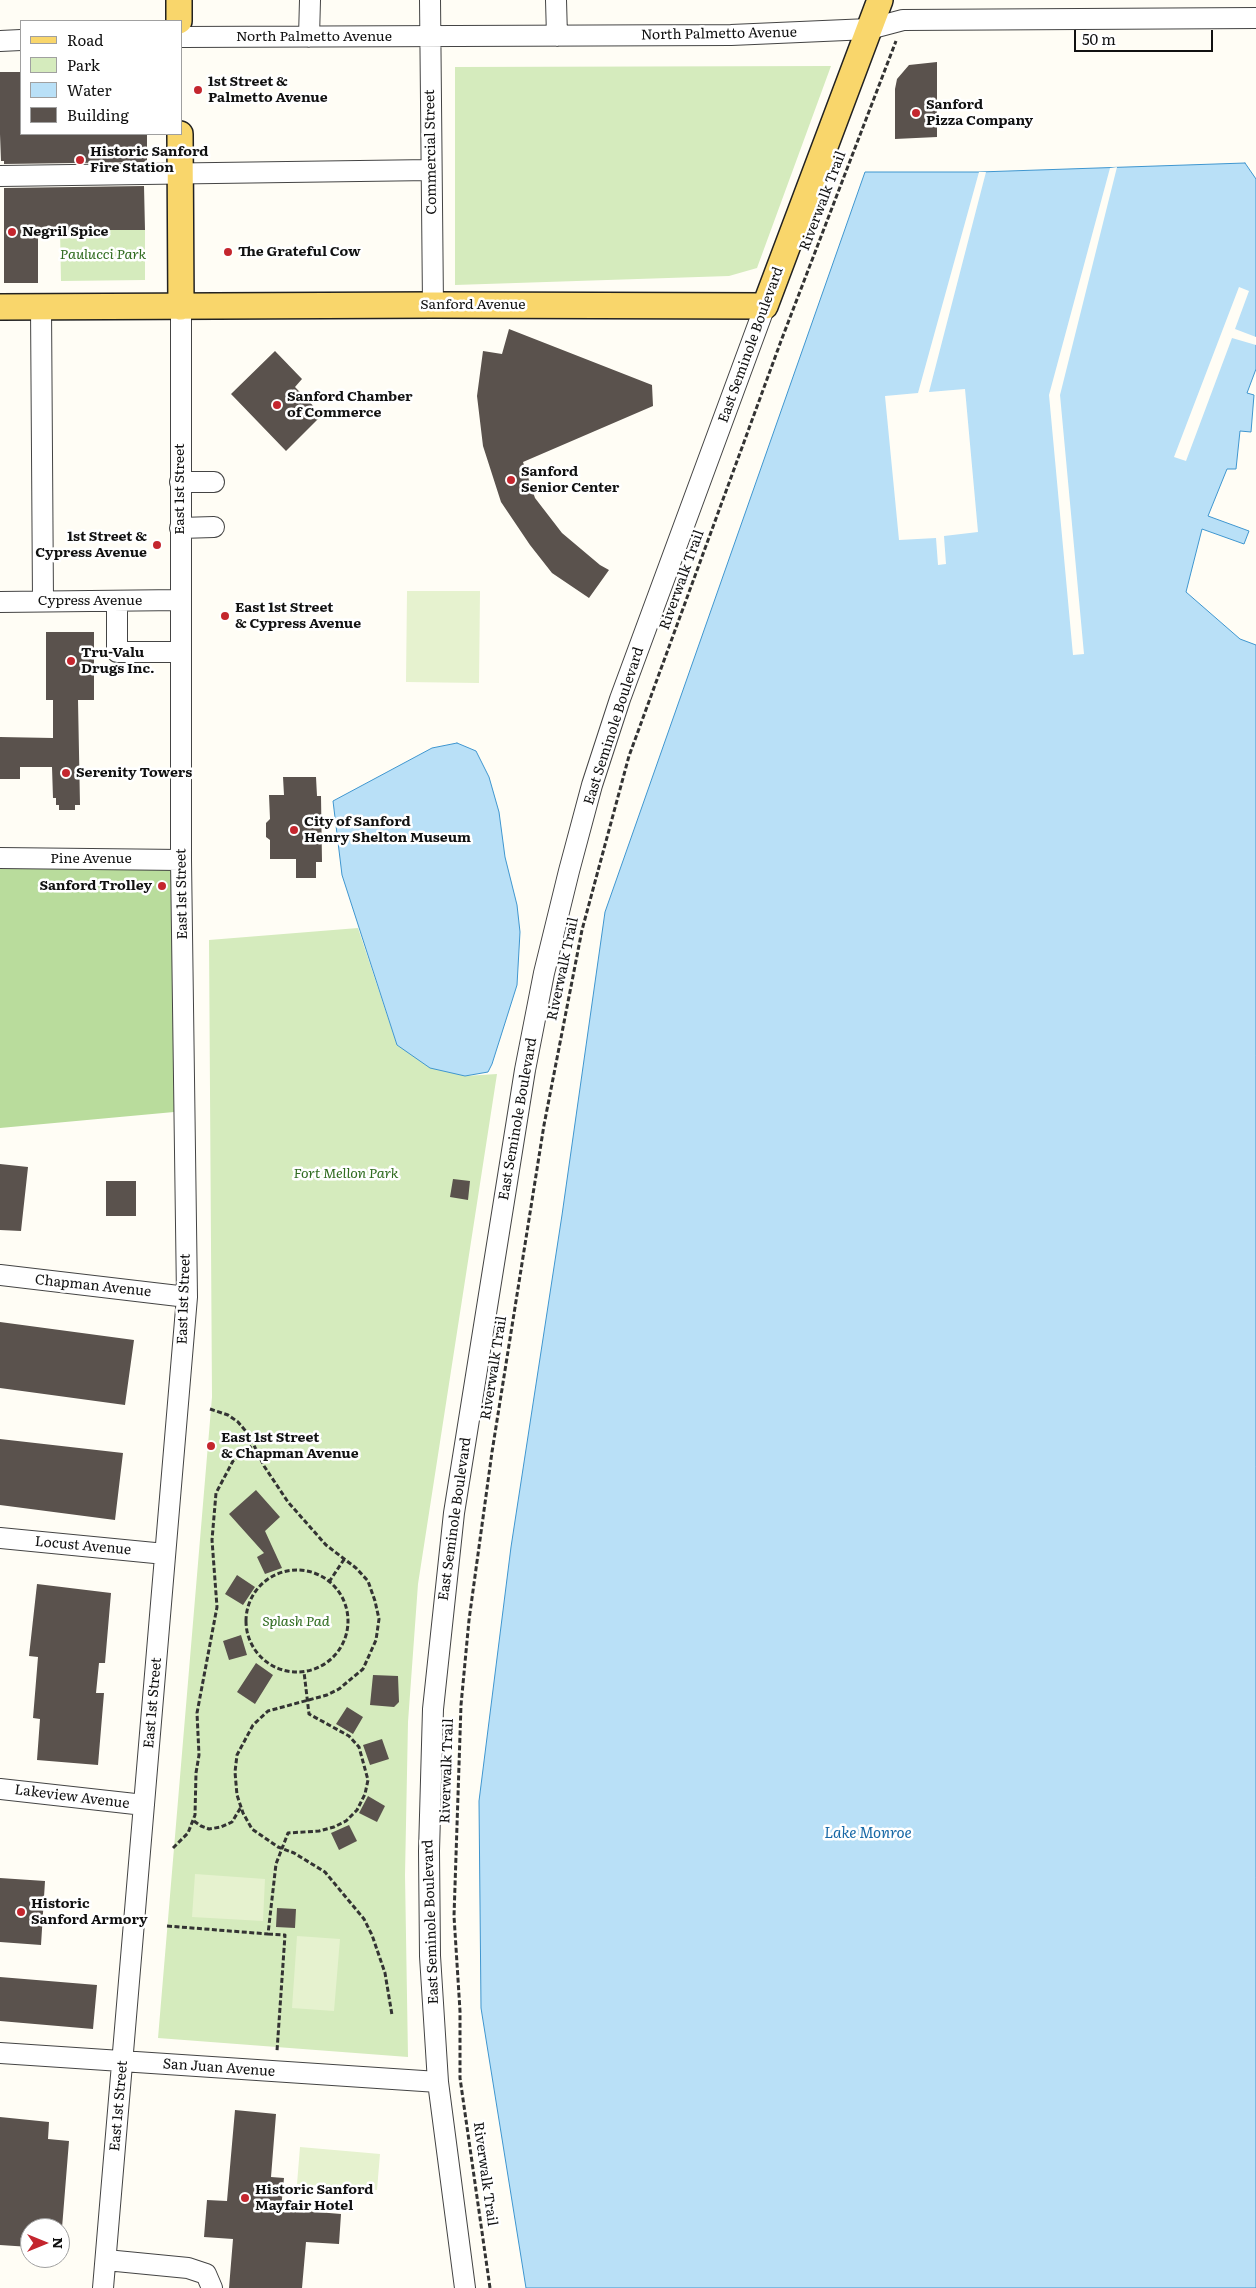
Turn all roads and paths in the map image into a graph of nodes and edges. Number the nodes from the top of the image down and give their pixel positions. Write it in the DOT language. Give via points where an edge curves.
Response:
graph roads {
  1 [pos="179,0"];
  2 [pos="430,0"];
  3 [pos="556,0"];
  4 [pos="880,0"];
  5 [pos="310,2"];
  6 [pos="1256,18"];
  7 [pos="179,20"];
  8 [pos="903,20"];
  9 [pos="869,28"];
  10 [pos="557,36"];
  11 [pos="309,37"];
  12 [pos="430,37"];
  13 [pos="182,38"];
  14 [pos="20,40"];
  15 [pos="0,41"];
  16 [pos="180,135"];
  17 [pos="431,170"];
  18 [pos="180,173"];
  19 [pos="0,176"];
  20 [pos="432,305"];
  21 [pos="766,306"];
  22 [pos="0,307"];
  23 [pos="41,307"];
  24 [pos="180,307"];
  25 [pos="180,482"];
  26 [pos="214,482"];
  27 [pos="180,528"];
  28 [pos="214,528"];
  29 [pos="180,600"];
  30 [pos="43,601"];
  31 [pos="117,601"];
  32 [pos="0,602"];
  33 [pos="181,652"];
  34 [pos="0,858"];
  35 [pos="182,860"];
  36 [pos="0,1275"];
  37 [pos="187,1297"];
  38 [pos="210,1409"];
  39 [pos="253,1445"];
  40 [pos="0,1538"];
  41 [pos="165,1554"];
  42 [pos="345,1558"];
  43 [pos="328,1582"];
  44 [pos="304,1672"];
  45 [pos="309,1700"];
  46 [pos="0,1789"];
  47 [pos="144,1805"];
  48 [pos="241,1806"];
  49 [pos="194,1821"];
  50 [pos="173,1848"];
  51 [pos="283,1849"];
  52 [pos="167,1926"];
  53 [pos="268,1934"];
  54 [pos="392,2015"];
  55 [pos="277,2050"];
  56 [pos="0,2052"];
  57 [pos="123,2062"];
  58 [pos="438,2082"];
  59 [pos="106,2260"];
  60 [pos="103,2288"];
  61 [pos="212,2288"];
  62 [pos="465,2288"];
  63 [pos="490,2288"];
  1 -- 7 [label="main road"];
  2 -- 12 [label="street, Commercial Street"];
  3 -- 10 [label="street"];
  4 -- 9 [label="main road, East Seminole Boulevard"];
  5 -- 11 [label="street"];
  6 -- 8 [label="street, North Palmetto Avenue"];
  8 -- 9 [label="street, North Palmetto Avenue"];
  8 -- 63 [label="path, Riverwalk Trail" via="629,756 582,930 544,1125 492,1452 460,1705 454,1916 460,2078"];
  9 -- 10 [label="street, North Palmetto Avenue" via="731,35"];
  9 -- 21 [label="main road, East Seminole Boulevard"];
  10 -- 12 [label="street, North Palmetto Avenue"];
  11 -- 12 [label="street, North Palmetto Avenue"];
  11 -- 13 [label="street, North Palmetto Avenue"];
  12 -- 17 [label="street, Commercial Street"];
  14 -- 15 [label="street"];
  16 -- 18 [label="main road"];
  17 -- 18 [label="street"];
  17 -- 20 [label="street, Commercial Street"];
  18 -- 19 [label="street"];
  18 -- 24 [label="main road"];
  20 -- 21 [label="main road, Sanford Avenue"];
  20 -- 24 [label="main road, Sanford Avenue"];
  21 -- 58 [label="street, East Seminole Boulevard" via="620,699 592,785 544,973 526,1070 454,1513 433,1709 428,1850 430,1956"];
  22 -- 23 [label="main road, Sanford Avenue"];
  23 -- 24 [label="main road, Sanford Avenue"];
  23 -- 30 [label="street"];
  24 -- 25 [label="street, East 1st Street"];
  25 -- 26 [label="street"];
  25 -- 27 [label="street, East 1st Street"];
  27 -- 28 [label="street"];
  27 -- 29 [label="street, East 1st Street"];
  29 -- 31 [label="street, Cypress Avenue"];
  29 -- 33 [label="street, East 1st Street"];
  30 -- 31 [label="street, Cypress Avenue"];
  30 -- 32 [label="street, Cypress Avenue"];
  31 -- 33 [label="street" via="118,652"];
  33 -- 35 [label="street, East 1st Street"];
  34 -- 35 [label="street, Pine Avenue"];
  35 -- 37 [label="street, East 1st Street"];
  36 -- 37 [label="street, Chapman Avenue"];
  37 -- 41 [label="street, East 1st Street"];
  38 -- 39 [label="path" via="238,1422"];
  39 -- 42 [label="path" via="288,1502 326,1544"];
  39 -- 49 [label="path" via="238,1456 224,1475 214,1504 212,1540 217,1607 197,1712 199,1755"];
  40 -- 41 [label="street, Locust Avenue"];
  41 -- 47 [label="street, East 1st Street"];
  42 -- 43 [label="path"];
  42 -- 45 [label="path" via="368,1581 373,1594 379,1619 376,1640 363,1670 327,1695"];
  43 -- 44 [label="path" via="346,1607 347,1632 343,1644 327,1663"];
  43 -- 44 [label="path" via="310,1572 284,1572 262,1586 248,1608 248,1633 260,1655 280,1669"];
  44 -- 45 [label="path"];
  45 -- 48 [label="path" via="268,1712 254,1725 238,1755 235,1772"];
  45 -- 51 [label="path" via="310,1714 349,1736 359,1747 368,1780 366,1794 346,1821 334,1828 288,1833"];
  46 -- 47 [label="street, Lakeview Avenue"];
  47 -- 57 [label="street, East 1st Street"];
  48 -- 49 [label="path" via="232,1822 222,1827 210,1829"];
  48 -- 51 [label="path" via="252,1829"];
  49 -- 50 [label="path" via="188,1833"];
  51 -- 53 [label="path" via="276,1864"];
  51 -- 54 [label="path" via="324,1872 364,1919 386,1973"];
  52 -- 53 [label="path"];
  53 -- 55 [label="path" via="285,1935"];
  56 -- 57 [label="street, San Juan Avenue"];
  57 -- 58 [label="street, San Juan Avenue"];
  57 -- 59 [label="street, East 1st Street"];
  58 -- 62 [label="street, East Seminole Boulevard"];
  59 -- 60 [label="street, East 1st Street"];
  59 -- 61 [label="street" via="188,2268 206,2274"];
}
